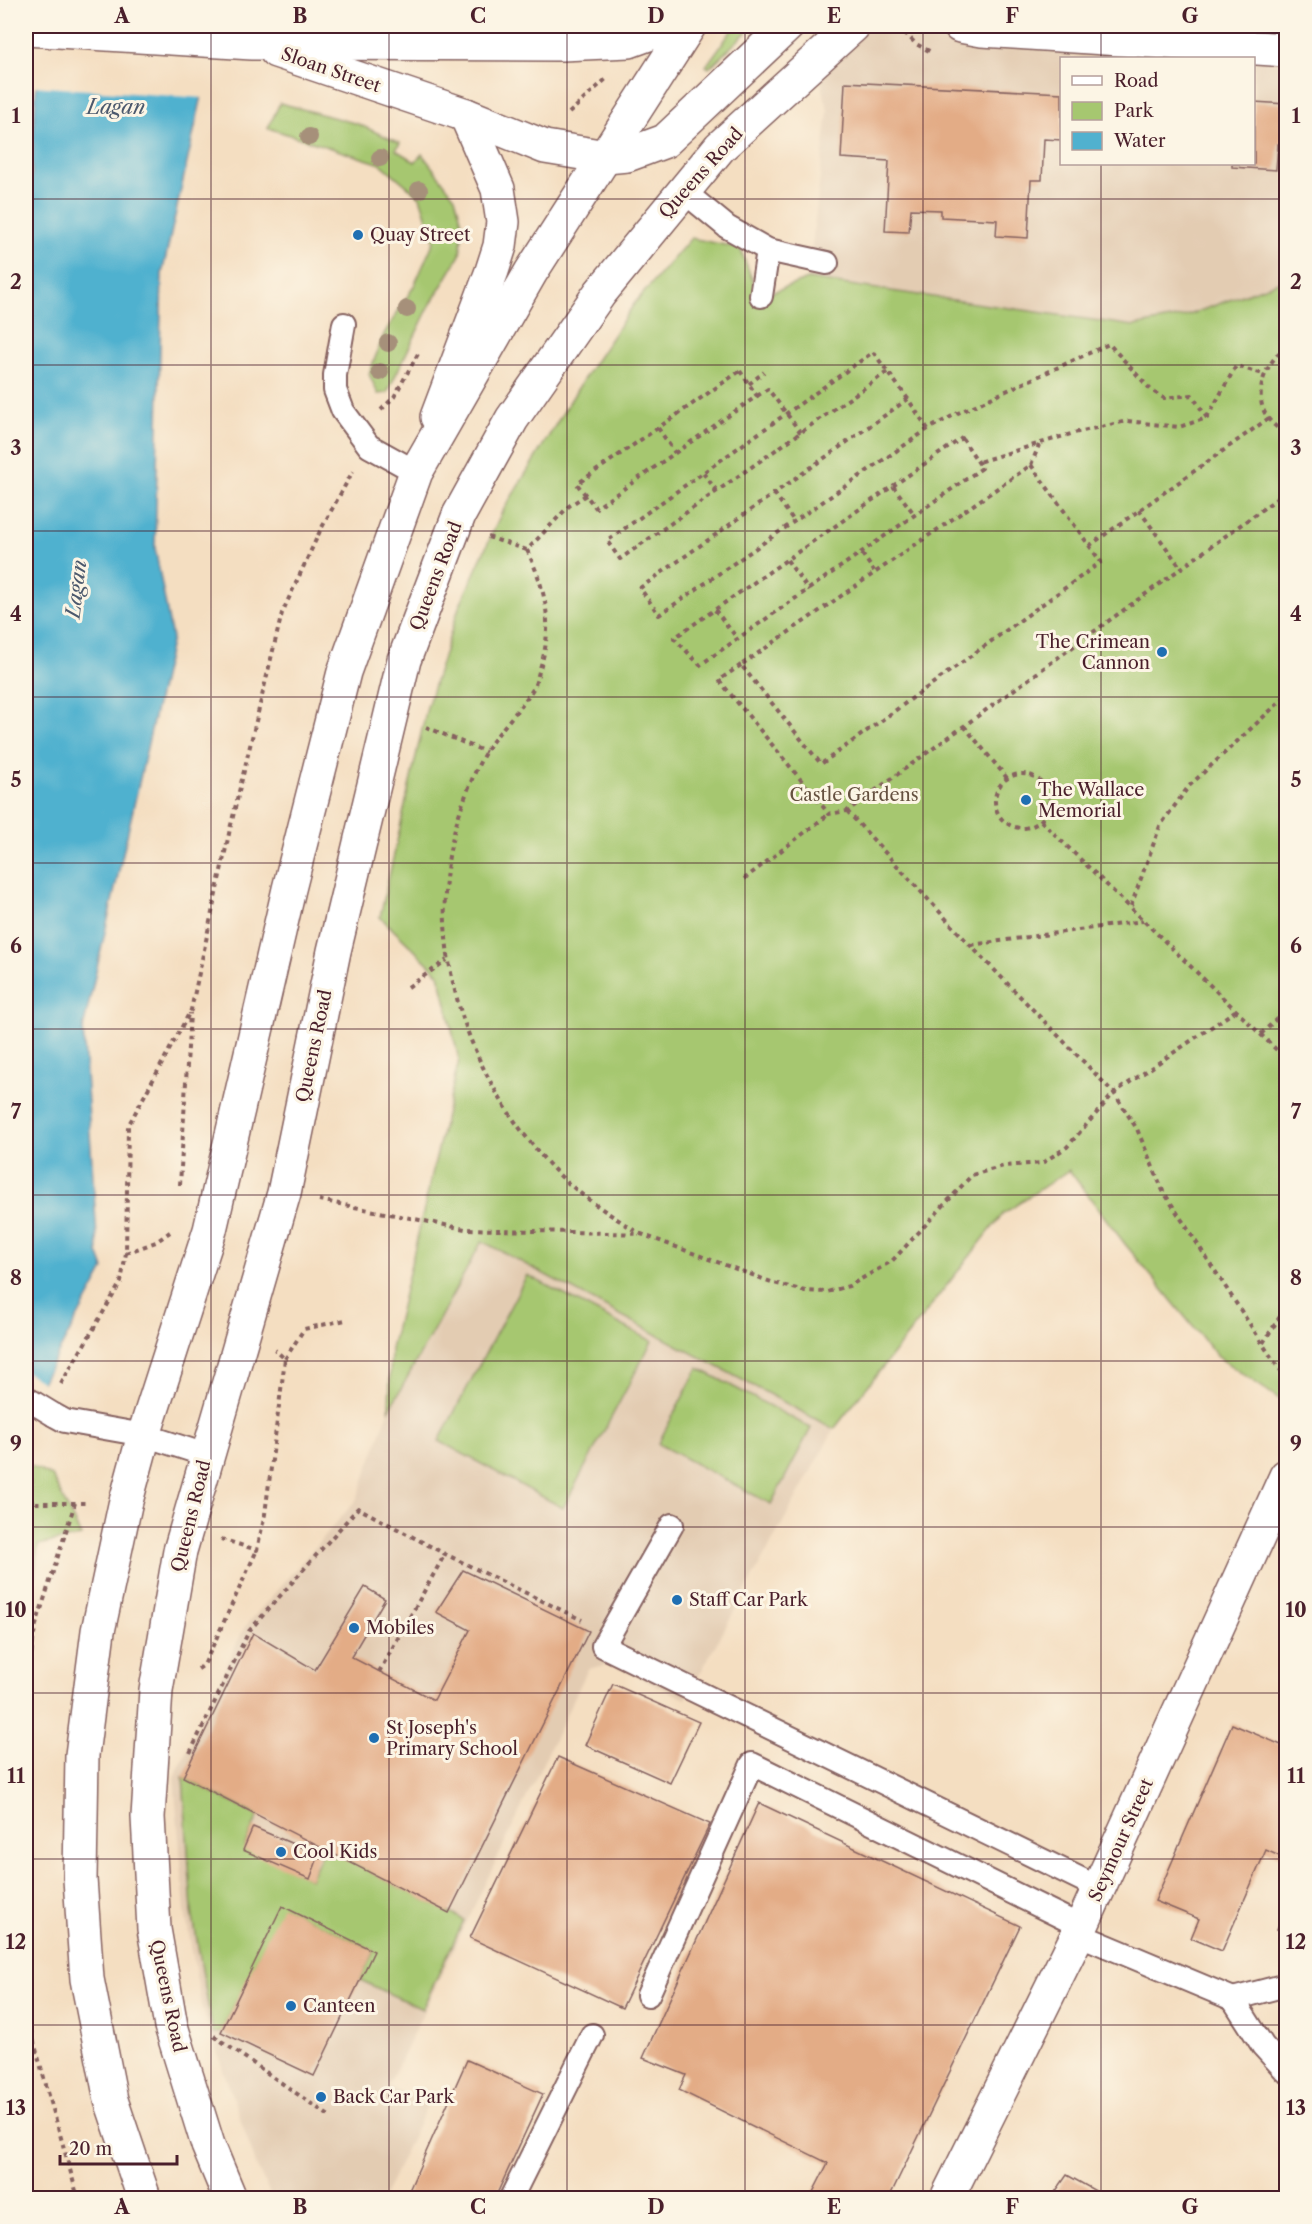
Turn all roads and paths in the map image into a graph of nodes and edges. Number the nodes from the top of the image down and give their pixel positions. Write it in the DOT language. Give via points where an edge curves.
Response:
graph roads {
  1 [pos="670,26"];
  2 [pos="689,26"];
  3 [pos="787,26"];
  4 [pos="854,26"];
  5 [pos="960,26"];
  6 [pos="26,29"];
  7 [pos="252,43"];
  8 [pos="1287,50"];
  9 [pos="606,79"];
  10 [pos="466,115"];
  11 [pos="564,118"];
  12 [pos="606,157"];
  13 [pos="682,190"];
  14 [pos="768,250"];
  15 [pos="827,263"];
  16 [pos="762,296"];
  17 [pos="344,324"];
  18 [pos="1287,346"];
  19 [pos="764,372"];
  20 [pos="887,372"];
  21 [pos="1263,374"];
  22 [pos="748,384"];
  23 [pos="757,396"];
  24 [pos="908,399"];
  25 [pos="787,414"];
  26 [pos="1207,418"];
  27 [pos="1269,418"];
  28 [pos="658,428"];
  29 [pos="928,429"];
  30 [pos="801,433"];
  31 [pos="1287,433"];
  32 [pos="1039,445"];
  33 [pos="675,453"];
  34 [pos="978,462"];
  35 [pos="1031,465"];
  36 [pos="353,471"];
  37 [pos="416,472"];
  38 [pos="703,473"];
  39 [pos="893,486"];
  40 [pos="717,491"];
  41 [pos="774,493"];
  42 [pos="586,495"];
  43 [pos="1286,495"];
  44 [pos="1139,510"];
  45 [pos="915,515"];
  46 [pos="795,521"];
  47 [pos="479,533"];
  48 [pos="1089,546"];
  49 [pos="527,550"];
  50 [pos="862,554"];
  51 [pos="787,560"];
  52 [pos="1181,568"];
  53 [pos="874,571"];
  54 [pos="810,591"];
  55 [pos="715,610"];
  56 [pos="737,638"];
  57 [pos="741,665"];
  58 [pos="1287,696"];
  59 [pos="421,724"];
  60 [pos="964,726"];
  61 [pos="486,752"];
  62 [pos="1007,778"];
  63 [pos="847,811"];
  64 [pos="829,814"];
  65 [pos="1041,821"];
  66 [pos="744,879"];
  67 [pos="1131,906"];
  68 [pos="1143,921"];
  69 [pos="970,945"];
  70 [pos="447,960"];
  71 [pos="408,987"];
  72 [pos="190,1010"];
  73 [pos="1287,1010"];
  74 [pos="1235,1011"];
  75 [pos="1261,1034"];
  76 [pos="1287,1059"];
  77 [pos="1114,1093"];
  78 [pos="180,1190"];
  79 [pos="314,1199"];
  80 [pos="172,1230"];
  81 [pos="641,1234"];
  82 [pos="126,1253"];
  83 [pos="1287,1307"];
  84 [pos="345,1320"];
  85 [pos="245,1324"];
  86 [pos="1263,1343"];
  87 [pos="285,1359"];
  88 [pos="1287,1376"];
  89 [pos="26,1398"];
  90 [pos="55,1404"];
  91 [pos="144,1435"];
  92 [pos="26,1455"];
  93 [pos="206,1455"];
  94 [pos="1287,1476"];
  95 [pos="26,1503"];
  96 [pos="32,1503"];
  97 [pos="75,1503"];
  98 [pos="91,1503"];
  99 [pos="672,1525"];
  100 [pos="220,1539"];
  101 [pos="257,1550"];
  102 [pos="446,1554"];
  103 [pos="611,1634"];
  104 [pos="379,1672"];
  105 [pos="26,1689"];
  106 [pos="156,1690"];
  107 [pos="189,1757"];
  108 [pos="1099,1888"];
  109 [pos="1080,1930"];
  110 [pos="1287,1985"];
  111 [pos="648,1995"];
  112 [pos="1233,1998"];
  113 [pos="26,2014"];
  114 [pos="212,2035"];
  115 [pos="592,2035"];
  116 [pos="1287,2071"];
  117 [pos="329,2116"];
  118 [pos="78,2199"];
  119 [pos="144,2199"];
  120 [pos="230,2199"];
  121 [pos="511,2199"];
  122 [pos="947,2199"];
  1 -- 7 [label="main road, Sloan Street" via="629,41 562,44"];
  2 -- 12 [label="main road"];
  3 -- 12 [label="main road" via="665,141 627,155"];
  4 -- 13 [label="main road, Queens Road" via="720,147"];
  5 -- 8 [label="main road"];
  6 -- 7 [label="main road"];
  7 -- 10 [label="main road, Sloan Street"];
  9 -- 11 [label="path"];
  10 -- 12 [label="main road, Sloan Street" via="544,147"];
  10 -- 37 [label="main road" via="498,189 500,246"];
  12 -- 37 [label="main road" via="513,303"];
  13 -- 14 [label="lane" via="727,227"];
  13 -- 85 [label="main road, Queens Road" via="600,293 512,419 459,515 404,660 334,951 284,1192"];
  14 -- 15 [label="lane"];
  14 -- 16 [label="lane"];
  17 -- 37 [label="lane" via="335,375 335,390 343,411 369,446"];
  18 -- 21 [label="path"];
  19 -- 22 [label="path"];
  20 -- 24 [label="path"];
  20 -- 25 [label="path" via="873,352"];
  20 -- 30 [label="path"];
  21 -- 26 [label="path" via="1236,366"];
  21 -- 27 [label="path" via="1261,394"];
  22 -- 23 [label="path"];
  22 -- 28 [label="path" via="740,371"];
  23 -- 25 [label="path" via="768,389"];
  23 -- 33 [label="path"];
  24 -- 29 [label="path"];
  24 -- 41 [label="path"];
  25 -- 30 [label="path"];
  25 -- 38 [label="path"];
  26 -- 29 [label="path" via="1192,394 1164,398 1152,391 1109,344"];
  26 -- 32 [label="path" via="1179,427 1127,421"];
  27 -- 31 [label="path"];
  27 -- 44 [label="path"];
  28 -- 33 [label="path"];
  28 -- 42 [label="path" via="577,484"];
  29 -- 46 [label="path"];
  30 -- 40 [label="path"];
  32 -- 34 [label="path"];
  32 -- 35 [label="path"];
  33 -- 42 [label="path" via="596,508"];
  34 -- 39 [label="path" via="962,438"];
  34 -- 45 [label="path" via="982,468"];
  35 -- 48 [label="path"];
  35 -- 53 [label="path"];
  36 -- 72 [label="path" via="282,613"];
  37 -- 91 [label="main road" via="344,672 289,888 210,1230"];
  38 -- 40 [label="path"];
  38 -- 40 [label="path" via="607,541 620,559"];
  39 -- 45 [label="path"];
  39 -- 51 [label="path"];
  41 -- 46 [label="path"];
  41 -- 46 [label="path" via="640,588 659,615"];
  42 -- 49 [label="path" via="569,506"];
  43 -- 52 [label="path"];
  44 -- 48 [label="path"];
  44 -- 52 [label="path"];
  45 -- 50 [label="path"];
  47 -- 49 [label="path"];
  48 -- 57 [label="path" via="1101,562 821,764"];
  49 -- 61 [label="path" via="542,581 548,613 547,648 534,687"];
  50 -- 53 [label="path"];
  50 -- 54 [label="path"];
  51 -- 54 [label="path"];
  51 -- 55 [label="path"];
  52 -- 60 [label="path"];
  53 -- 57 [label="path"];
  54 -- 56 [label="path"];
  55 -- 56 [label="path"];
  55 -- 56 [label="path" via="674,638 700,665"];
  57 -- 64 [label="path" via="719,680"];
  58 -- 67 [label="path" via="1189,786 1160,826"];
  59 -- 61 [label="path"];
  60 -- 62 [label="path"];
  60 -- 63 [label="path"];
  61 -- 70 [label="path" via="463,801 452,844 445,887"];
  62 -- 65 [label="path" via="1024,774 1041,780 1049,805"];
  62 -- 65 [label="path" via="994,801 1000,818 1025,828"];
  63 -- 64 [label="path"];
  63 -- 69 [label="path"];
  64 -- 66 [label="path"];
  65 -- 67 [label="path"];
  67 -- 68 [label="path"];
  68 -- 69 [label="path"];
  68 -- 74 [label="path"];
  69 -- 77 [label="path"];
  70 -- 71 [label="path"];
  70 -- 81 [label="path" via="468,1038 515,1120 547,1163 592,1202"];
  72 -- 78 [label="path"];
  72 -- 82 [label="path" via="128,1126"];
  73 -- 75 [label="path"];
  74 -- 75 [label="path"];
  74 -- 77 [label="path"];
  75 -- 76 [label="path"];
  77 -- 81 [label="path" via="1067,1147 1042,1163 1004,1166 967,1178 892,1261 849,1286 827,1292 805,1291"];
  77 -- 86 [label="path" via="1137,1129 1163,1191"];
  79 -- 81 [label="path" via="465,1229"];
  80 -- 82 [label="path" via="156,1242"];
  82 -- 90 [label="path" via="121,1282"];
  83 -- 86 [label="path"];
  84 -- 87 [label="path" via="304,1329"];
  85 -- 87 [label="path"];
  85 -- 93 [label="main road, Queens Road"];
  86 -- 88 [label="path"];
  87 -- 101 [label="path"];
  89 -- 90 [label="lane, bridge"];
  90 -- 91 [label="lane" via="65,1421"];
  91 -- 93 [label="lane"];
  91 -- 119 [label="main road" via="98,1631 82,1755 80,1879 87,1979 111,2100"];
  92 -- 96 [label="path"];
  93 -- 106 [label="main road, Queens Road" via="180,1551"];
  94 -- 108 [label="main road, Seymour Street"];
  95 -- 96 [label="path"];
  96 -- 97 [label="path"];
  97 -- 98 [label="path"];
  97 -- 105 [label="path" via="35,1628"];
  99 -- 103 [label="lane"];
  100 -- 101 [label="path"];
  101 -- 106 [label="path" via="204,1665"];
  102 -- 103 [label="path"];
  102 -- 104 [label="path"];
  102 -- 107 [label="path" via="358,1508 249,1631"];
  103 -- 108 [label="lane" via="603,1646"];
  106 -- 120 [label="main road, Queens Road" via="148,1817 154,1929 171,2026 208,2145"];
  108 -- 109 [label="main road, Seymour Street"];
  109 -- 111 [label="lane" via="752,1764"];
  109 -- 112 [label="lane"];
  109 -- 122 [label="main road, Seymour Street"];
  110 -- 112 [label="lane"];
  112 -- 116 [label="lane" via="1263,2046"];
  113 -- 118 [label="path"];
  114 -- 117 [label="path"];
  115 -- 121 [label="lane"];
}
